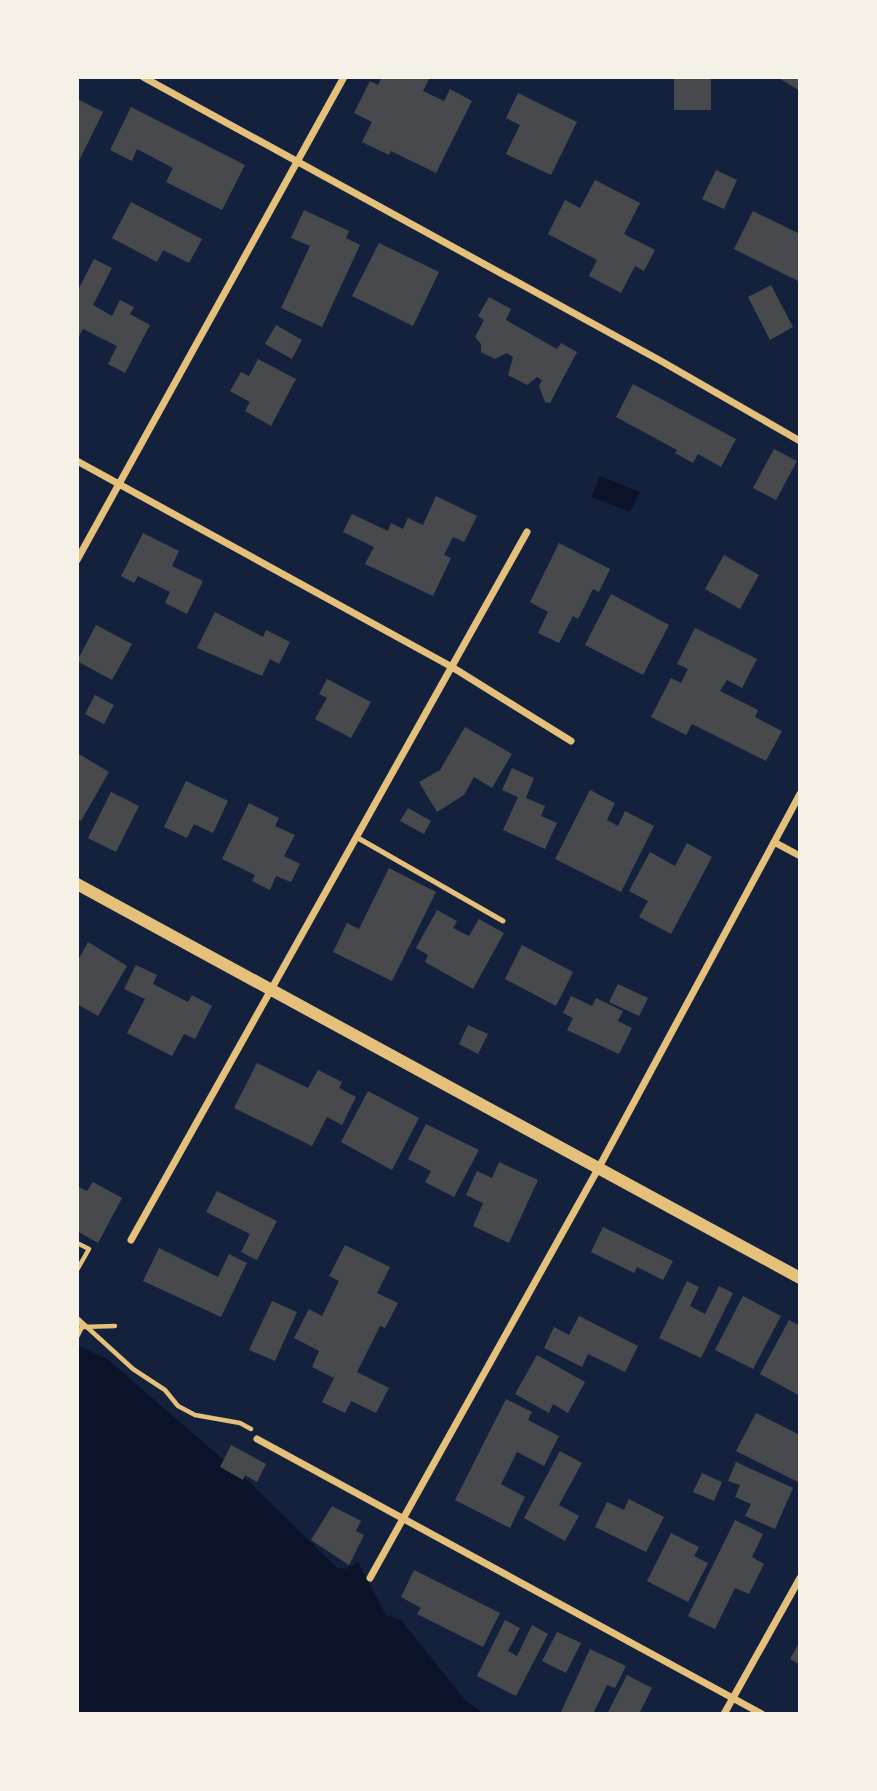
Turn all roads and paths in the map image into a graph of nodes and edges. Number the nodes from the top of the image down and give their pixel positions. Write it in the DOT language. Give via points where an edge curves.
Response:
graph roads {
  1 [pos="143,77"];
  2 [pos="344,77"];
  3 [pos="298,163"];
  4 [pos="800,441"];
  5 [pos="77,461"];
  6 [pos="119,484"];
  7 [pos="527,532"];
  8 [pos="77,560"];
  9 [pos="452,667"];
  10 [pos="571,741"];
  11 [pos="800,794"];
  12 [pos="358,838"];
  13 [pos="774,842"];
  14 [pos="800,856"];
  15 [pos="77,884"];
  16 [pos="503,921"];
  17 [pos="272,991"];
  18 [pos="598,1169"];
  19 [pos="131,1240"];
  20 [pos="77,1243"];
  21 [pos="77,1270"];
  22 [pos="800,1278"];
  23 [pos="77,1318"];
  24 [pos="115,1326"];
  25 [pos="82,1327"];
  26 [pos="77,1337"];
  27 [pos="257,1438"];
  28 [pos="402,1520"];
  29 [pos="370,1578"];
  30 [pos="800,1578"];
  31 [pos="733,1698"];
  32 [pos="724,1714"];
  33 [pos="762,1714"];
  1 -- 3 [label="street"];
  2 -- 3 [label="street"];
  3 -- 4 [label="street"];
  3 -- 6 [label="street"];
  5 -- 6 [label="street"];
  6 -- 8 [label="street"];
  6 -- 9 [label="street"];
  7 -- 9 [label="street"];
  9 -- 10 [label="street"];
  9 -- 12 [label="street"];
  11 -- 13 [label="street"];
  12 -- 16 [label="lane"];
  12 -- 17 [label="street"];
  13 -- 14 [label="street"];
  13 -- 18 [label="street"];
  15 -- 17 [label="street"];
  17 -- 18 [label="street"];
  17 -- 19 [label="street"];
  18 -- 22 [label="street"];
  18 -- 28 [label="street"];
  20 -- 21 [label="path" via="89,1250"];
  23 -- 25 [label="path"];
  23 -- 27 [label="path" via="133,1369 165,1390 178,1406 217,1421 240,1423"];
  24 -- 25 [label="path"];
  25 -- 26 [label="path"];
  27 -- 28 [label="street"];
  28 -- 29 [label="street"];
  28 -- 31 [label="street"];
  30 -- 31 [label="street"];
  31 -- 32 [label="street"];
  31 -- 33 [label="street"];
}
